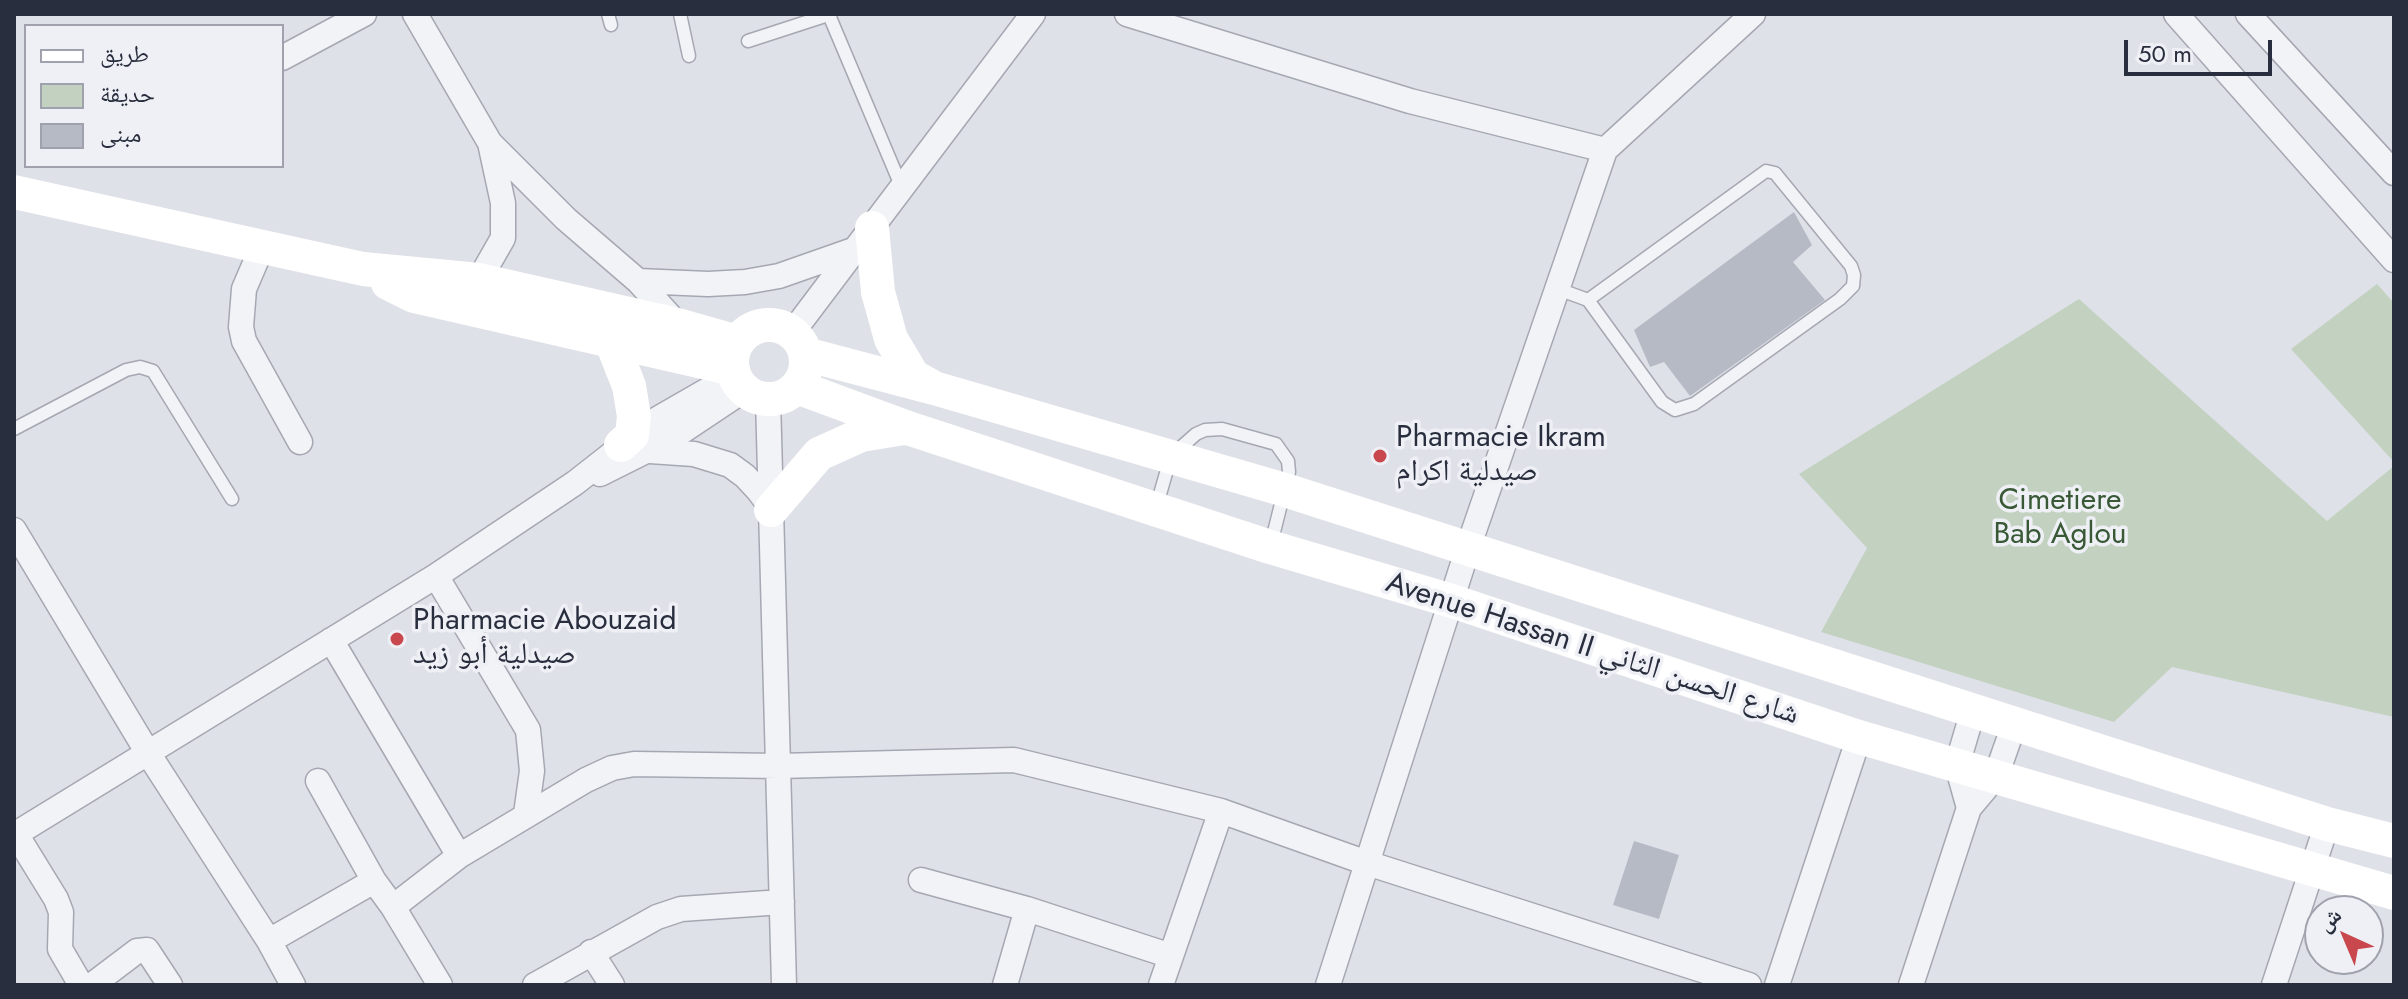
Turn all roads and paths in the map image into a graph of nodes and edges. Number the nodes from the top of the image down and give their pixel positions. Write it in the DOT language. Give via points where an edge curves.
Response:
graph roads {
  1 [pos="364,14"];
  2 [pos="415,14"];
  3 [pos="680,14"];
  4 [pos="830,14"];
  5 [pos="1033,14"];
  6 [pos="1127,14"];
  7 [pos="1753,14"];
  8 [pos="2176,14"];
  9 [pos="2248,14"];
  10 [pos="748,41"];
  11 [pos="689,56"];
  12 [pos="284,57"];
  13 [pos="490,143"];
  14 [pos="1605,150"];
  15 [pos="2394,173"];
  16 [pos="902,188"];
  17 [pos="14,192"];
  18 [pos="864,239"];
  19 [pos="262,247"];
  20 [pos="2394,260"];
  21 [pos="638,281"];
  22 [pos="1558,289"];
  23 [pos="476,294"];
  24 [pos="1588,300"];
  25 [pos="678,325"];
  26 [pos="612,343"];
  27 [pos="798,344"];
  28 [pos="752,377"];
  29 [pos="934,388"];
  30 [pos="908,428"];
  31 [pos="14,429"];
  32 [pos="300,442"];
  33 [pos="634,448"];
  34 [pos="1171,456"];
  35 [pos="1285,490"];
  36 [pos="232,499"];
  37 [pos="1156,508"];
  38 [pos="772,516"];
  39 [pos="14,530"];
  40 [pos="1270,547"];
  41 [pos="1468,548"];
  42 [pos="436,576"];
  43 [pos="1452,601"];
  44 [pos="331,640"];
  45 [pos="1973,711"];
  46 [pos="2015,722"];
  47 [pos="1859,737"];
  48 [pos="148,753"];
  49 [pos="1957,765"];
  50 [pos="779,766"];
  51 [pos="1996,776"];
  52 [pos="318,781"];
  53 [pos="1969,808"];
  54 [pos="1221,811"];
  55 [pos="526,814"];
  56 [pos="2327,824"];
  57 [pos="15,834"];
  58 [pos="2394,841"];
  59 [pos="459,856"];
  60 [pos="1367,863"];
  61 [pos="2312,871"];
  62 [pos="921,880"];
  63 [pos="374,881"];
  64 [pos="2394,893"];
  65 [pos="782,902"];
  66 [pos="393,907"];
  67 [pos="1027,909"];
  68 [pos="269,941"];
  69 [pos="591,952"];
  70 [pos="1171,956"];
  71 [pos="81,985"];
  72 [pos="92,985"];
  73 [pos="170,985"];
  74 [pos="293,985"];
  75 [pos="440,985"];
  76 [pos="535,985"];
  77 [pos="612,985"];
  78 [pos="784,985"];
  79 [pos="1005,985"];
  80 [pos="1161,985"];
  81 [pos="1328,985"];
  82 [pos="1749,985"];
  83 [pos="1777,985"];
  84 [pos="1911,985"];
  85 [pos="2274,985"];
  1 -- 12 [label="street"];
  2 -- 13 [label="street"];
  3 -- 11 [label="lane"];
  4 -- 10 [label="lane"];
  4 -- 16 [label="lane"];
  5 -- 16 [label="street"];
  6 -- 14 [label="street" via="1410,101"];
  7 -- 14 [label="street"];
  8 -- 20 [label="street"];
  9 -- 15 [label="street"];
  13 -- 21 [label="street"];
  13 -- 23 [label="street" via="503,230"];
  14 -- 22 [label="street"];
  16 -- 18 [label="street"];
  17 -- 19 [label="street"];
  18 -- 21 [label="street" via="779,276 708,284"];
  18 -- 27 [label="street"];
  18 -- 29 [label="street" via="891,339 913,376"];
  19 -- 23 [label="street" via="363,269 414,296"];
  19 -- 32 [label="street" via="244,289 241,327"];
  21 -- 25 [label="street"];
  22 -- 24 [label="lane"];
  22 -- 41 [label="street"];
  23 -- 25 [label="street"];
  23 -- 26 [label="street"];
  24 -- 24 [label="lane" via="1766,171 1775,173 1854,275 1853,286 1840,299 1694,404 1675,410 1662,402"];
  25 -- 28 [label="street"];
  26 -- 28 [label="street"];
  26 -- 33 [label="street" via="629,386"];
  27 -- 28 [label="street" via="805,371"];
  27 -- 28 [label="street, Avenue Hassan II شارع الحسن الثاني" via="780,327 754,329"];
  27 -- 29 [label="street, Avenue Hassan II شارع الحسن الثاني"];
  28 -- 30 [label="street, Avenue Hassan II شارع الحسن الثاني"];
  28 -- 33 [label="street" via="675,408"];
  28 -- 38 [label="street"];
  29 -- 34 [label="street, Avenue Hassan II شارع الحسن الثاني"];
  30 -- 37 [label="street, Avenue Hassan II شارع الحسن الثاني"];
  30 -- 38 [label="street" via="861,435 819,454"];
  31 -- 36 [label="lane" via="126,370 153,371"];
  33 -- 38 [label="street" via="694,454 730,465 767,502"];
  33 -- 42 [label="street"];
  34 -- 35 [label="street, Avenue Hassan II شارع الحسن الثاني"];
  34 -- 37 [label="lane"];
  35 -- 40 [label="lane"];
  35 -- 41 [label="street, Avenue Hassan II شارع الحسن الثاني"];
  37 -- 40 [label="street, Avenue Hassan II شارع الحسن الثاني"];
  38 -- 50 [label="street"];
  39 -- 48 [label="street"];
  40 -- 43 [label="street, Avenue Hassan II شارع الحسن الثاني"];
  41 -- 43 [label="street"];
  41 -- 45 [label="street, Avenue Hassan II شارع الحسن الثاني"];
  42 -- 44 [label="street"];
  42 -- 55 [label="street" via="528,730 532,771"];
  43 -- 47 [label="street, Avenue Hassan II شارع الحسن الثاني"];
  43 -- 60 [label="street"];
  44 -- 48 [label="street"];
  44 -- 59 [label="street"];
  45 -- 46 [label="street, Avenue Hassan II شارع الحسن الثاني"];
  45 -- 49 [label="street"];
  46 -- 51 [label="street"];
  46 -- 56 [label="street, Avenue Hassan II شارع الحسن الثاني"];
  47 -- 49 [label="street, Avenue Hassan II شارع الحسن الثاني"];
  47 -- 83 [label="street"];
  48 -- 57 [label="street"];
  48 -- 68 [label="street"];
  49 -- 51 [label="street, Avenue Hassan II شارع الحسن الثاني"];
  49 -- 53 [label="street"];
  50 -- 54 [label="street" via="1014,760"];
  50 -- 55 [label="street" via="612,768"];
  50 -- 65 [label="street"];
  51 -- 53 [label="street"];
  51 -- 61 [label="street, Avenue Hassan II شارع الحسن الثاني"];
  52 -- 63 [label="street"];
  53 -- 84 [label="street"];
  54 -- 60 [label="street"];
  54 -- 70 [label="street"];
  55 -- 59 [label="street"];
  56 -- 58 [label="street, Avenue Hassan II شارع الحسن الثاني"];
  56 -- 61 [label="street"];
  57 -- 71 [label="street" via="56,899 60,949"];
  59 -- 66 [label="street"];
  60 -- 81 [label="street"];
  60 -- 82 [label="street"];
  61 -- 64 [label="street, Avenue Hassan II شارع الحسن الثاني"];
  61 -- 85 [label="street"];
  62 -- 67 [label="street"];
  63 -- 66 [label="street"];
  63 -- 68 [label="street"];
  65 -- 69 [label="street" via="681,909"];
  65 -- 78 [label="street"];
  66 -- 75 [label="street"];
  67 -- 70 [label="street"];
  67 -- 79 [label="street"];
  68 -- 74 [label="street"];
  69 -- 76 [label="street"];
  69 -- 77 [label="street"];
  70 -- 80 [label="street"];
  72 -- 73 [label="street" via="137,951 147,950"];
}
